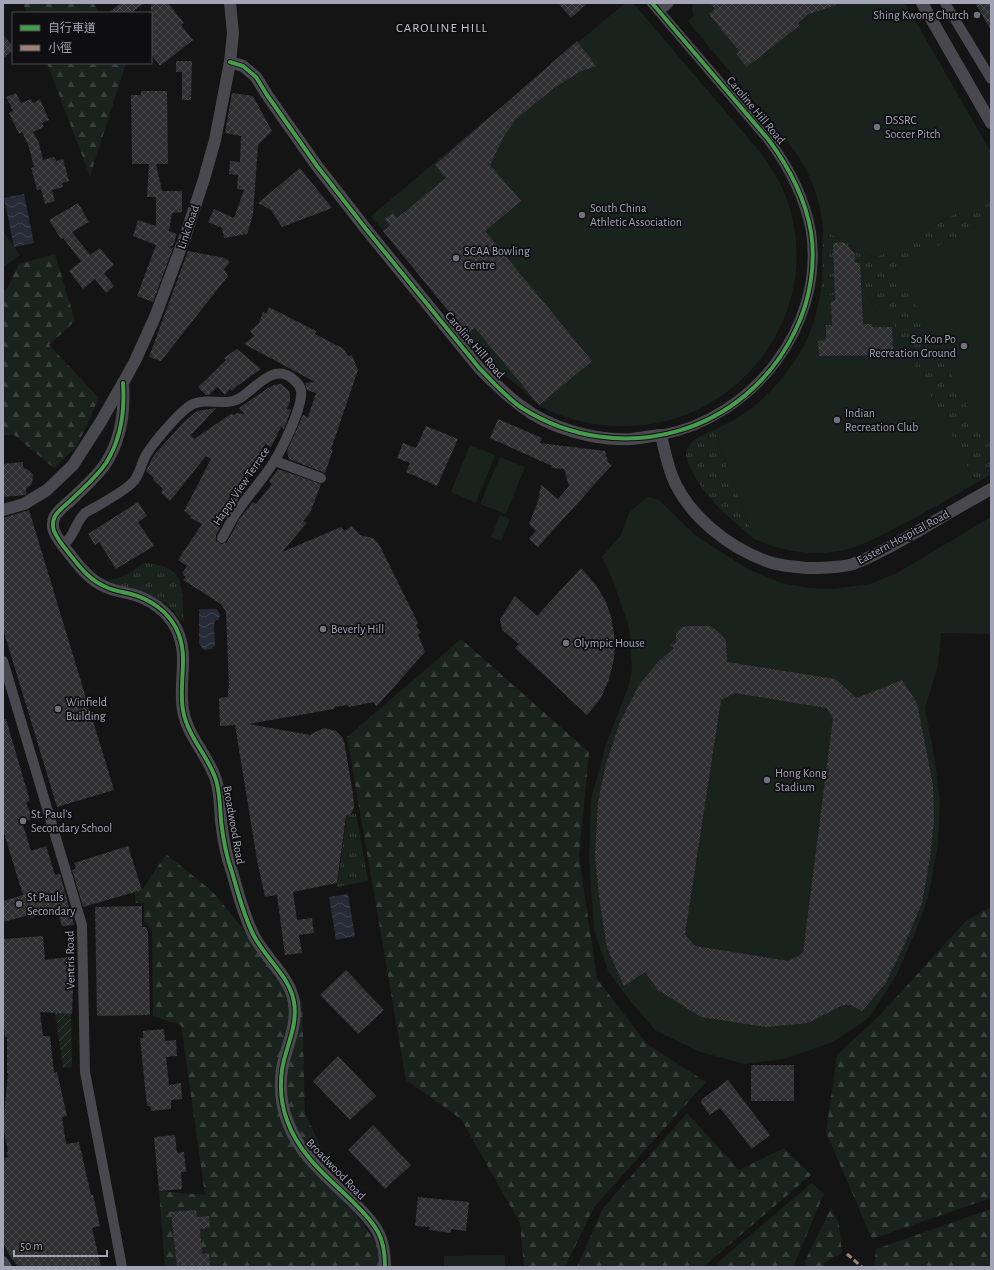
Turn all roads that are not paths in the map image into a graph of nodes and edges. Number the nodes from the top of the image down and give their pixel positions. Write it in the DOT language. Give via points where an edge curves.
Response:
graph roads {
  1 [pos="230,3"];
  2 [pos="652,3"];
  3 [pos="669,3"];
  4 [pos="922,3"];
  5 [pos="945,3"];
  6 [pos="659,11"];
  7 [pos="230,62"];
  8 [pos="991,79"];
  9 [pos="991,123"];
  10 [pos="123,383"];
  11 [pos="661,435"];
  12 [pos="275,461"];
  13 [pos="321,478"];
  14 [pos="991,489"];
  15 [pos="3,510"];
  16 [pos="222,538"];
  17 [pos="63,545"];
  18 [pos="3,661"];
  19 [pos="3,1261"];
  20 [pos="7,1267"];
  21 [pos="122,1267"];
  22 [pos="385,1267"];
  1 -- 7 [label="street" via="233,33"];
  2 -- 6 [label="street, Caroline Hill Road"];
  3 -- 6 [label="street"];
  4 -- 9 [label="street"];
  5 -- 8 [label="street"];
  6 -- 11 [label="street, Caroline Hill Road" via="768,139 784,162 804,204 812,248 810,281 803,312 791,340 775,365 752,390 721,412 679,432"];
  7 -- 10 [label="street, Link Road" via="210,157 186,234 155,318"];
  7 -- 11 [label="street, Caroline Hill Road" via="244,66 256,77 317,166 366,229 480,369 521,407 565,429 590,436 631,439"];
  10 -- 15 [label="street" via="73,465 47,490 24,504"];
  10 -- 17 [label="street, Broadwood Road" via="123,416 114,448 96,476 60,509 54,518 54,531"];
  11 -- 14 [label="street, Eastern Hospital Road" via="673,477 684,497 706,524 740,549 770,563 785,566 828,568 852,564 900,541"];
  12 -- 13 [label="street"];
  12 -- 16 [label="street, Happy View Terrace" via="238,510"];
  12 -- 17 [label="street, Happy View Terrace" via="289,433 301,395 297,382 285,374 265,379 234,401 202,401 189,406 152,446 133,482 85,513 78,520 70,540"];
  17 -- 22 [label="street, Broadwood Road" via="83,571 98,583 148,600 173,623 179,636 184,667 182,709 189,730 216,779 224,843 232,872 249,926 266,955 288,984 292,995 295,1022 284,1059 281,1082 286,1118 297,1143 308,1157 374,1225 384,1248"];
  18 -- 21 [label="street, Ventris Road" via="82,925 85,1072"];
  19 -- 20 [label="street"];
}
